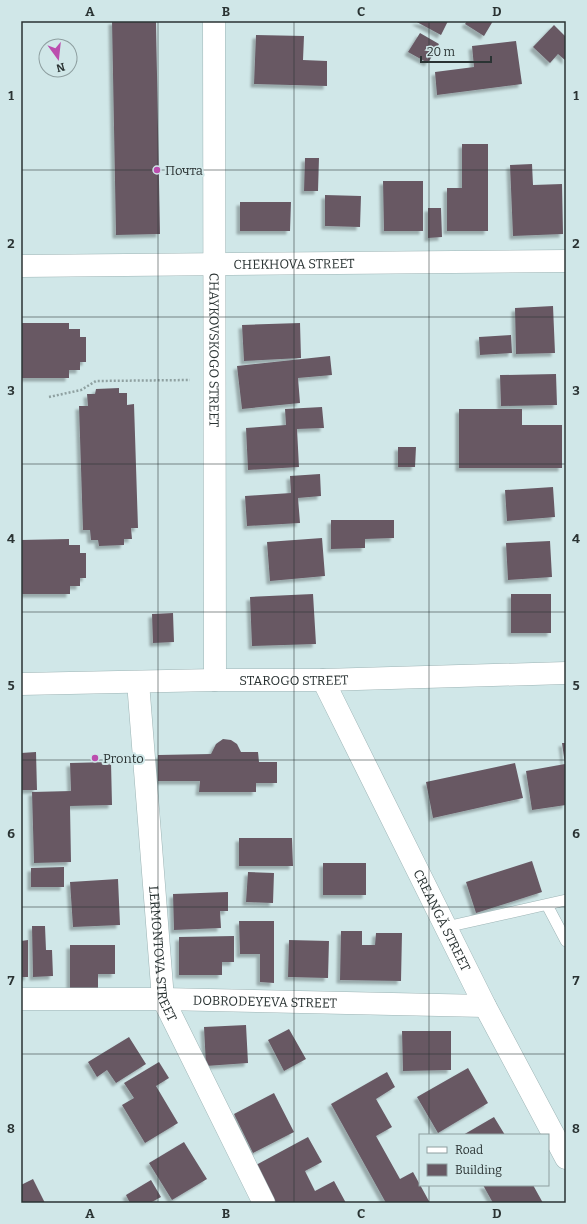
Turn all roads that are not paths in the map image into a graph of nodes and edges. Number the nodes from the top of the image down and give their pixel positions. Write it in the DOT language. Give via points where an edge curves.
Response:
graph roads {
  1 [pos="214,21"];
  2 [pos="566,261"];
  3 [pos="214,264"];
  4 [pos="21,266"];
  5 [pos="566,673"];
  6 [pos="215,680"];
  7 [pos="323,680"];
  8 [pos="138,682"];
  9 [pos="21,684"];
  10 [pos="566,900"];
  11 [pos="547,905"];
  12 [pos="446,927"];
  13 [pos="566,941"];
  14 [pos="21,999"];
  15 [pos="163,999"];
  16 [pos="485,1006"];
  17 [pos="566,1158"];
  18 [pos="264,1203"];
  1 -- 3 [label="street, CHAYKOVSKOGO STREET"];
  2 -- 3 [label="street, CHEKHOVA STREET"];
  3 -- 4 [label="street, CHEKHOVA STREET"];
  3 -- 6 [label="street, CHAYKOVSKOGO STREET"];
  5 -- 7 [label="street, STAROGO STREET"];
  6 -- 7 [label="street, STAROGO STREET"];
  6 -- 8 [label="street, STAROGO STREET"];
  7 -- 12 [label="street, CREANGĂ STREET"];
  8 -- 9 [label="street, STAROGO STREET"];
  8 -- 15 [label="street, LERMONTOVA STREET"];
  10 -- 11 [label="lane"];
  11 -- 12 [label="lane"];
  11 -- 13 [label="lane"];
  12 -- 16 [label="street, CREANGĂ STREET"];
  14 -- 15 [label="street, DOBRODEYEVA STREET"];
  15 -- 16 [label="street, DOBRODEYEVA STREET"];
  15 -- 18 [label="street, LERMONTOVA STREET"];
  16 -- 17 [label="street, CREANGĂ STREET"];
}
